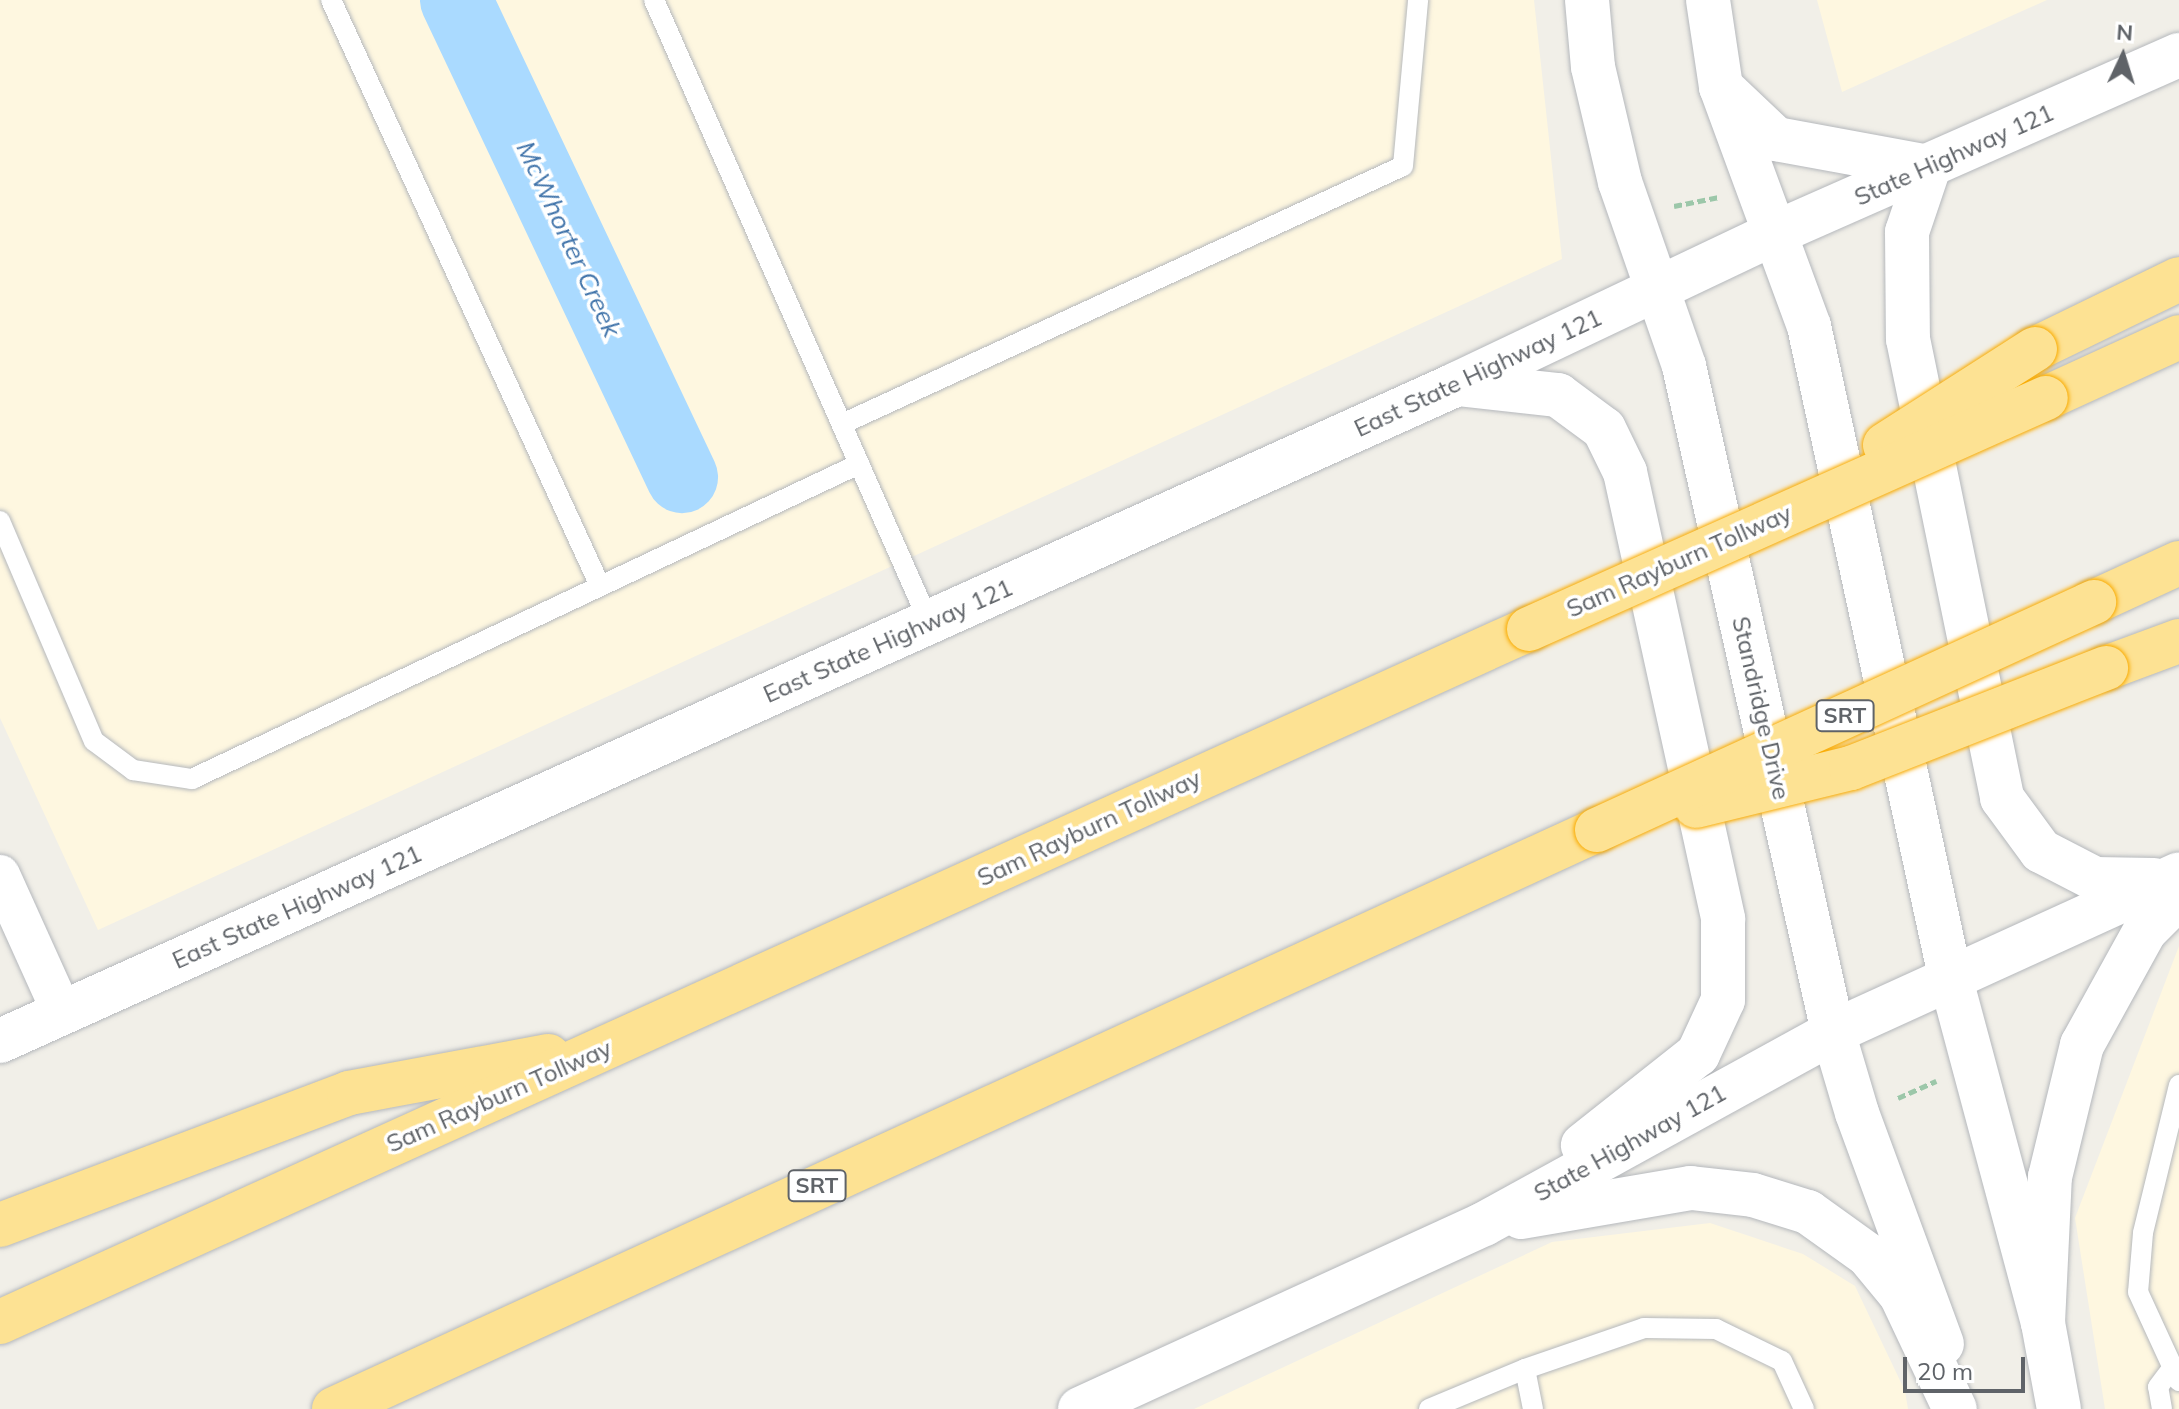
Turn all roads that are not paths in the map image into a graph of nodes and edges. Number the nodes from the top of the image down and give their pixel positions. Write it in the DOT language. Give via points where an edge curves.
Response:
graph roads {
  1 [pos="331,0"];
  2 [pos="654,0"];
  3 [pos="1418,0"];
  4 [pos="1587,0"];
  5 [pos="1708,0"];
  6 [pos="2179,55"];
  7 [pos="1721,87"];
  8 [pos="1929,167"];
  9 [pos="1773,234"];
  10 [pos="2179,279"];
  11 [pos="1658,288"];
  12 [pos="2179,337"];
  13 [pos="1457,384"];
  14 [pos="842,424"];
  15 [pos="859,464"];
  16 [pos="0,521"];
  17 [pos="1765,522"];
  18 [pos="2179,563"];
  19 [pos="600,586"];
  20 [pos="929,622"];
  21 [pos="2179,641"];
  22 [pos="1597,830"];
  23 [pos="0,875"];
  24 [pos="2175,884"];
  25 [pos="1950,976"];
  26 [pos="62,1012"];
  27 [pos="1833,1032"];
  28 [pos="0,1041"];
  29 [pos="614,1044"];
  30 [pos="2179,1085"];
  31 [pos="1484,1224"];
  32 [pos="0,1225"];
  33 [pos="0,1322"];
  34 [pos="2043,1323"];
  35 [pos="1525,1369"];
  36 [pos="2174,1376"];
  37 [pos="334,1409"];
  38 [pos="1080,1409"];
  39 [pos="1429,1409"];
  40 [pos="1533,1409"];
  41 [pos="1804,1409"];
  42 [pos="1955,1409"];
  43 [pos="1964,1409"];
  44 [pos="2059,1409"];
  45 [pos="2162,1409"];
  1 -- 19 [label="lane"];
  2 -- 14 [label="lane"];
  3 -- 14 [label="lane" via="1403,166"];
  4 -- 11 [label="main road, Standridge Drive" via="1593,67 1620,182"];
  5 -- 7 [label="main road"];
  6 -- 8 [label="main road, State Highway 121"];
  7 -- 8 [label="main road" via="1776,139"];
  7 -- 9 [label="main road"];
  8 -- 9 [label="main road, State Highway 121"];
  8 -- 24 [label="main road" via="1907,232 1908,339 2002,798 2041,851 2095,879"];
  9 -- 11 [label="main road, East State Highway 121"];
  9 -- 25 [label="main road" via="1809,326"];
  10 -- 17 [label="highway, bridge" via="2035,349"];
  11 -- 13 [label="main road, East State Highway 121"];
  11 -- 27 [label="main road, Standridge Drive" via="1684,366"];
  12 -- 17 [label="highway, Sam Rayburn Tollway, bridge"];
  13 -- 20 [label="main road, East State Highway 121"];
  13 -- 31 [label="main road" via="1558,395 1604,429 1625,472 1723,919 1723,1000 1698,1054"];
  14 -- 15 [label="lane"];
  15 -- 19 [label="lane"];
  15 -- 20 [label="lane"];
  16 -- 19 [label="lane" via="94,741 133,770 192,779"];
  17 -- 29 [label="highway, Sam Rayburn Tollway, bridge"];
  18 -- 22 [label="highway, SRT, bridge"];
  20 -- 26 [label="main road, East State Highway 121"];
  21 -- 22 [label="highway, bridge" via="1851,768"];
  22 -- 37 [label="highway, SRT"];
  23 -- 26 [label="street"];
  24 -- 25 [label="main road, State Highway 121"];
  24 -- 34 [label="main road" via="2082,1045 2050,1177"];
  25 -- 27 [label="main road, State Highway 121"];
  25 -- 34 [label="main road"];
  26 -- 28 [label="main road, East State Highway 121"];
  27 -- 31 [label="main road, State Highway 121"];
  27 -- 43 [label="main road, Standridge Drive"];
  29 -- 32 [label="highway" via="349,1093"];
  29 -- 33 [label="highway, Sam Rayburn Tollway"];
  30 -- 36 [label="lane" via="2143,1233 2138,1292"];
  31 -- 38 [label="main road, State Highway 121"];
  31 -- 42 [label="main road" via="1691,1188 1753,1195 1808,1212 1868,1255 1901,1295"];
  34 -- 44 [label="main road"];
  35 -- 39 [label="lane"];
  35 -- 40 [label="lane"];
  35 -- 41 [label="lane" via="1644,1328 1716,1329 1782,1361"];
  36 -- 45 [label="lane" via="2158,1387"];
}
